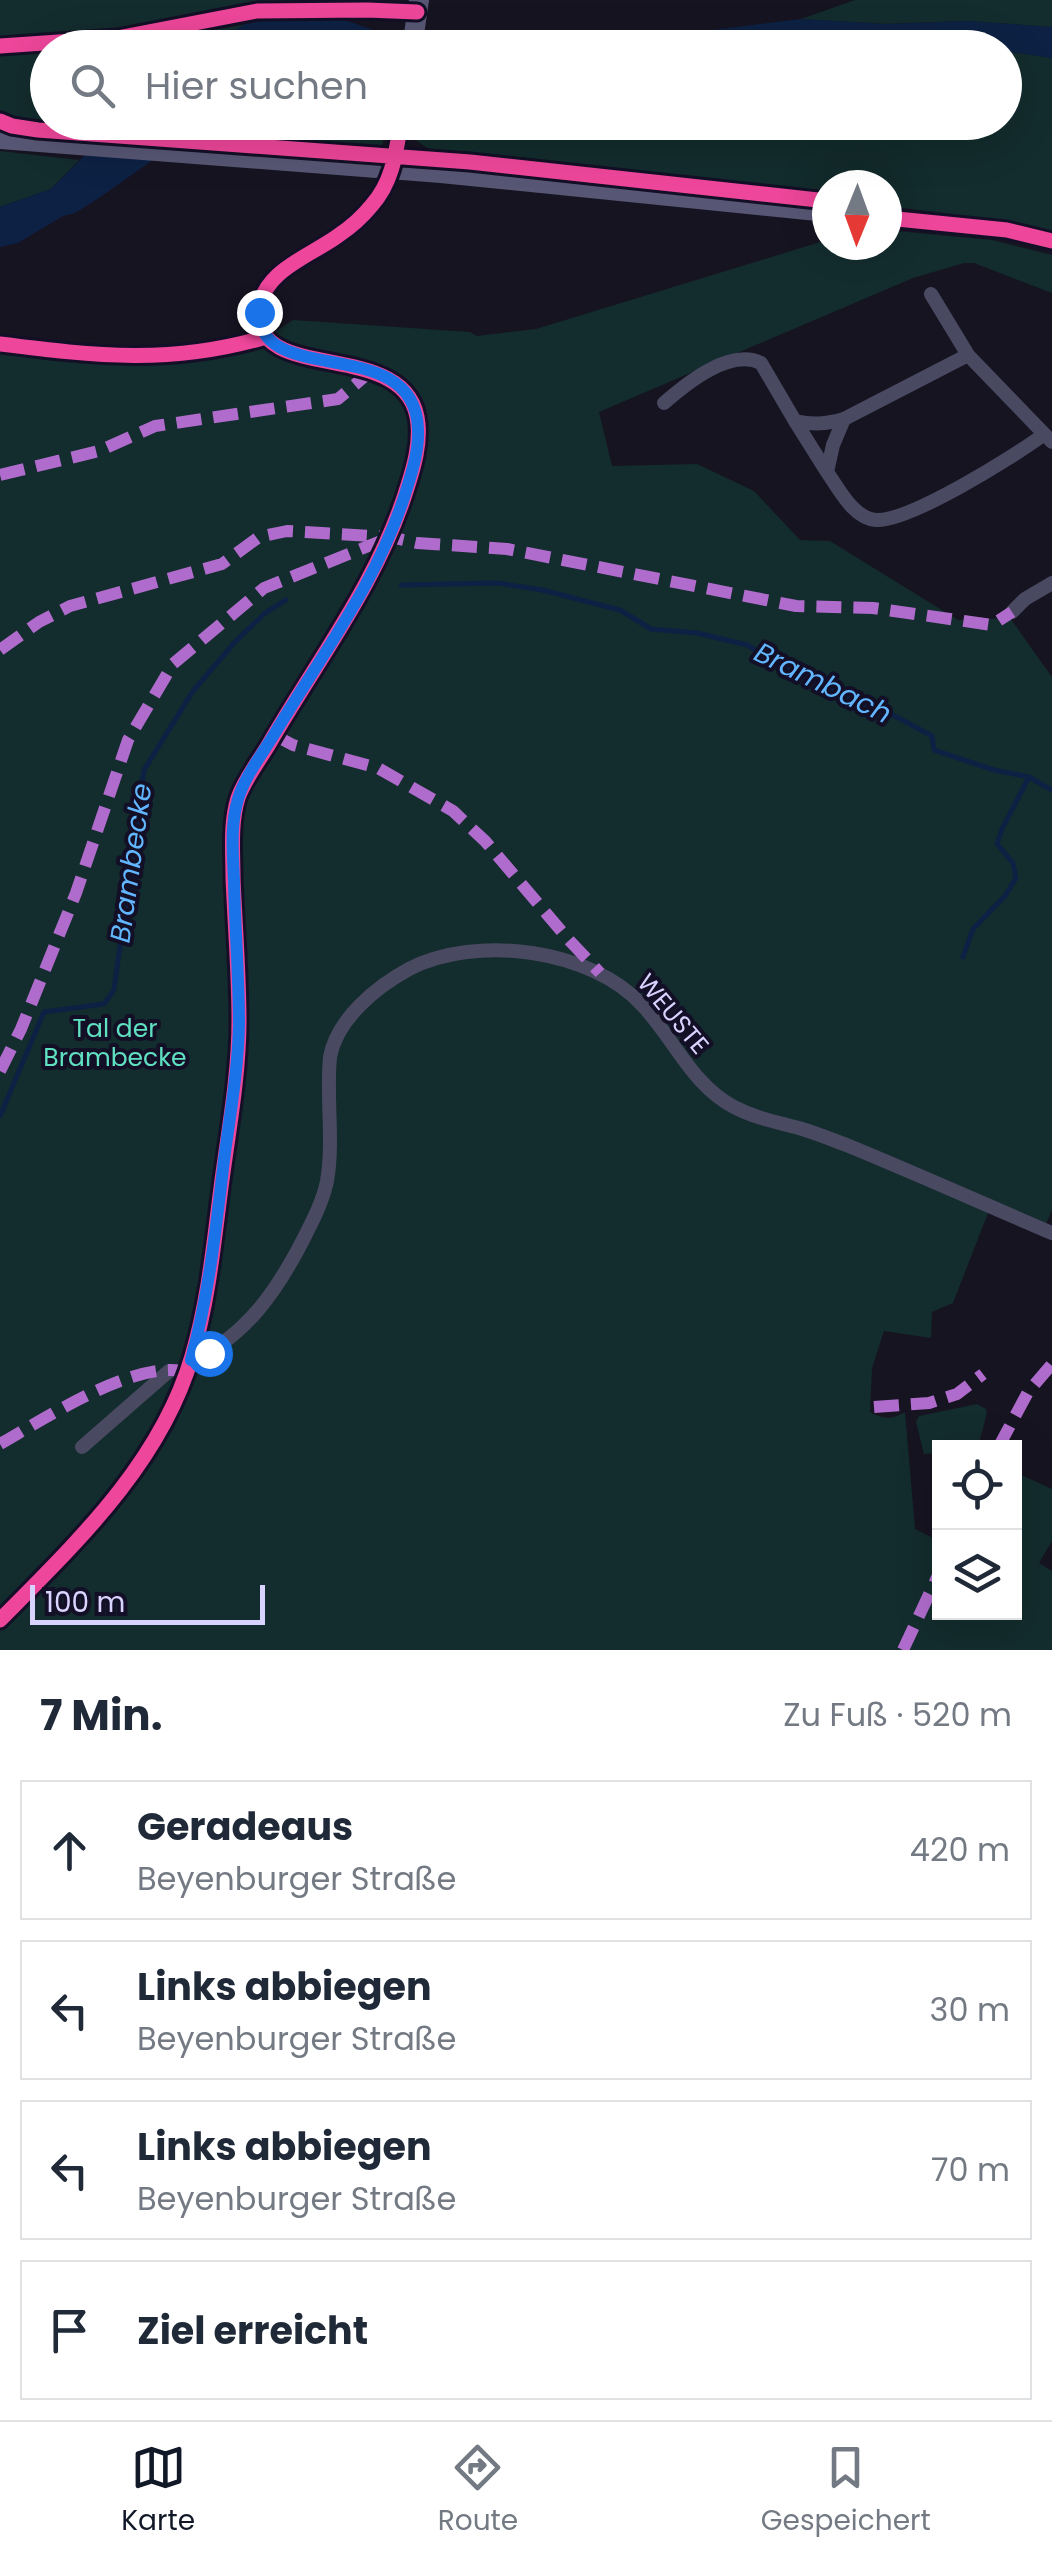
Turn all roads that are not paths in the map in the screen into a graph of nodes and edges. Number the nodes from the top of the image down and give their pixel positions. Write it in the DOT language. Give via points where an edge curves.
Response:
graph roads {
  1 [pos="418,0"];
  2 [pos="414,30"];
  3 [pos="0,139"];
  4 [pos="398,140"];
  5 [pos="393,170"];
  6 [pos="812,210"];
  7 [pos="902,219"];
  8 [pos="1052,242"];
  9 [pos="931,294"];
  10 [pos="968,355"];
  11 [pos="664,402"];
  12 [pos="844,419"];
  13 [pos="794,421"];
  14 [pos="1048,438"];
  15 [pos="827,472"];
  16 [pos="1052,583"];
  17 [pos="1012,612"];
  18 [pos="1052,1233"];
  19 [pos="191,1360"];
  20 [pos="169,1371"];
  21 [pos="82,1448"];
  22 [pos="0,1620"];
  1 -- 2 [label="main road"];
  3 -- 5 [label="main road"];
  4 -- 5 [label="main road"];
  5 -- 6 [label="main road"];
  5 -- 19 [label="main road" via="374,204 272,281 260,303 261,328 270,342 397,383 414,405 418,439 381,557 239,796 232,830 236,1069 208,1290"];
  7 -- 8 [label="main road" via="1008,230"];
  9 -- 10 [label="street"];
  10 -- 12 [label="street"];
  10 -- 14 [label="street"];
  11 -- 13 [label="street" via="732,360 752,358"];
  12 -- 13 [label="street"];
  12 -- 15 [label="street"];
  13 -- 15 [label="street"];
  14 -- 15 [label="street" via="931,500 874,520 852,507"];
  16 -- 17 [label="street"];
  18 -- 19 [label="street, WEUSTE" via="847,1146 729,1105 702,1084 647,1009 615,981 524,952 465,952 404,972 344,1024 330,1057 328,1171 312,1222 288,1271 248,1321 222,1346"];
  19 -- 22 [label="main road" via="163,1428 126,1482"];
  20 -- 21 [label="street"];
}
